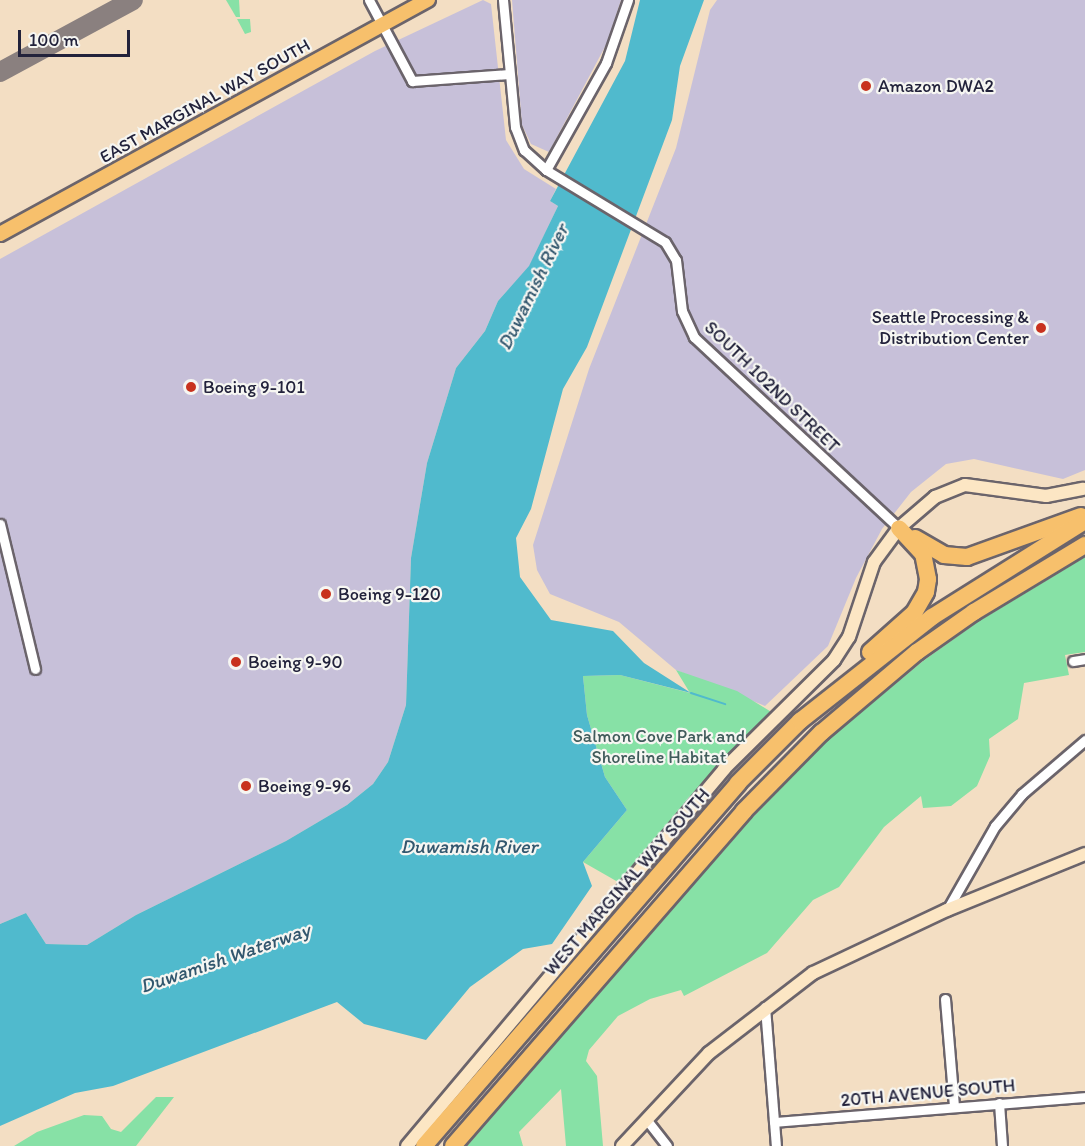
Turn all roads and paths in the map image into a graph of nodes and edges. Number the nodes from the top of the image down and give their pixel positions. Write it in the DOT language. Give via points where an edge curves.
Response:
graph roads {
  1 [pos="369,0"];
  2 [pos="428,0"];
  3 [pos="503,0"];
  4 [pos="628,0"];
  5 [pos="382,24"];
  6 [pos="509,74"];
  7 [pos="546,170"];
  8 [pos="0,234"];
  9 [pos="1084,489"];
  10 [pos="1085,514"];
  11 [pos="1085,521"];
  12 [pos="0,524"];
  13 [pos="899,528"];
  14 [pos="1085,544"];
  15 [pos="1085,658"];
  16 [pos="1073,661"];
  17 [pos="35,669"];
  18 [pos="800,721"];
  19 [pos="1085,740"];
  20 [pos="1085,854"];
  21 [pos="947,910"];
  22 [pos="945,999"];
  23 [pos="765,1007"];
  24 [pos="1085,1097"];
  25 [pos="999,1103"];
  26 [pos="954,1107"];
  27 [pos="646,1119"];
  28 [pos="774,1122"];
  29 [pos="407,1146"];
  30 [pos="424,1146"];
  31 [pos="453,1146"];
  32 [pos="622,1146"];
  33 [pos="667,1146"];
  34 [pos="776,1146"];
  35 [pos="1002,1146"];
  1 -- 5 [label="street"];
  2 -- 5 [label="main road, EAST MARGINAL WAY SOUTH"];
  3 -- 6 [label="street, SOUTH 102ND STREET"];
  4 -- 7 [label="street" via="606,63"];
  5 -- 6 [label="street" via="412,81"];
  5 -- 8 [label="main road, EAST MARGINAL WAY SOUTH"];
  6 -- 7 [label="street, SOUTH 102ND STREET" via="516,135 524,150"];
  7 -- 13 [label="street, SOUTH 102ND STREET" via="665,242 676,260 682,311 695,339"];
  9 -- 13 [label="street" via="1046,496 964,485 934,497"];
  10 -- 13 [label="highway" via="967,557 944,555"];
  11 -- 18 [label="highway, WEST MARGINAL WAY SOUTH" via="932,617"];
  12 -- 17 [label="street"];
  13 -- 18 [label="highway" via="923,554 928,579 922,602"];
  13 -- 29 [label="street" via="874,562 842,650 724,768"];
  14 -- 31 [label="highway" via="917,652 821,733 744,811"];
  15 -- 16 [label="street"];
  18 -- 30 [label="highway, WEST MARGINAL WAY SOUTH" via="738,783"];
  19 -- 21 [label="street" via="1022,794 995,826 957,886"];
  20 -- 21 [label="street"];
  21 -- 23 [label="street" via="834,960"];
  22 -- 26 [label="street"];
  23 -- 27 [label="street" via="709,1053"];
  23 -- 28 [label="street"];
  24 -- 25 [label="street, 20TH AVENUE SOUTH"];
  25 -- 26 [label="street, 20TH AVENUE SOUTH"];
  25 -- 35 [label="street"];
  26 -- 28 [label="street, 20TH AVENUE SOUTH"];
  27 -- 32 [label="street"];
  27 -- 33 [label="street"];
  28 -- 34 [label="street"];
}
